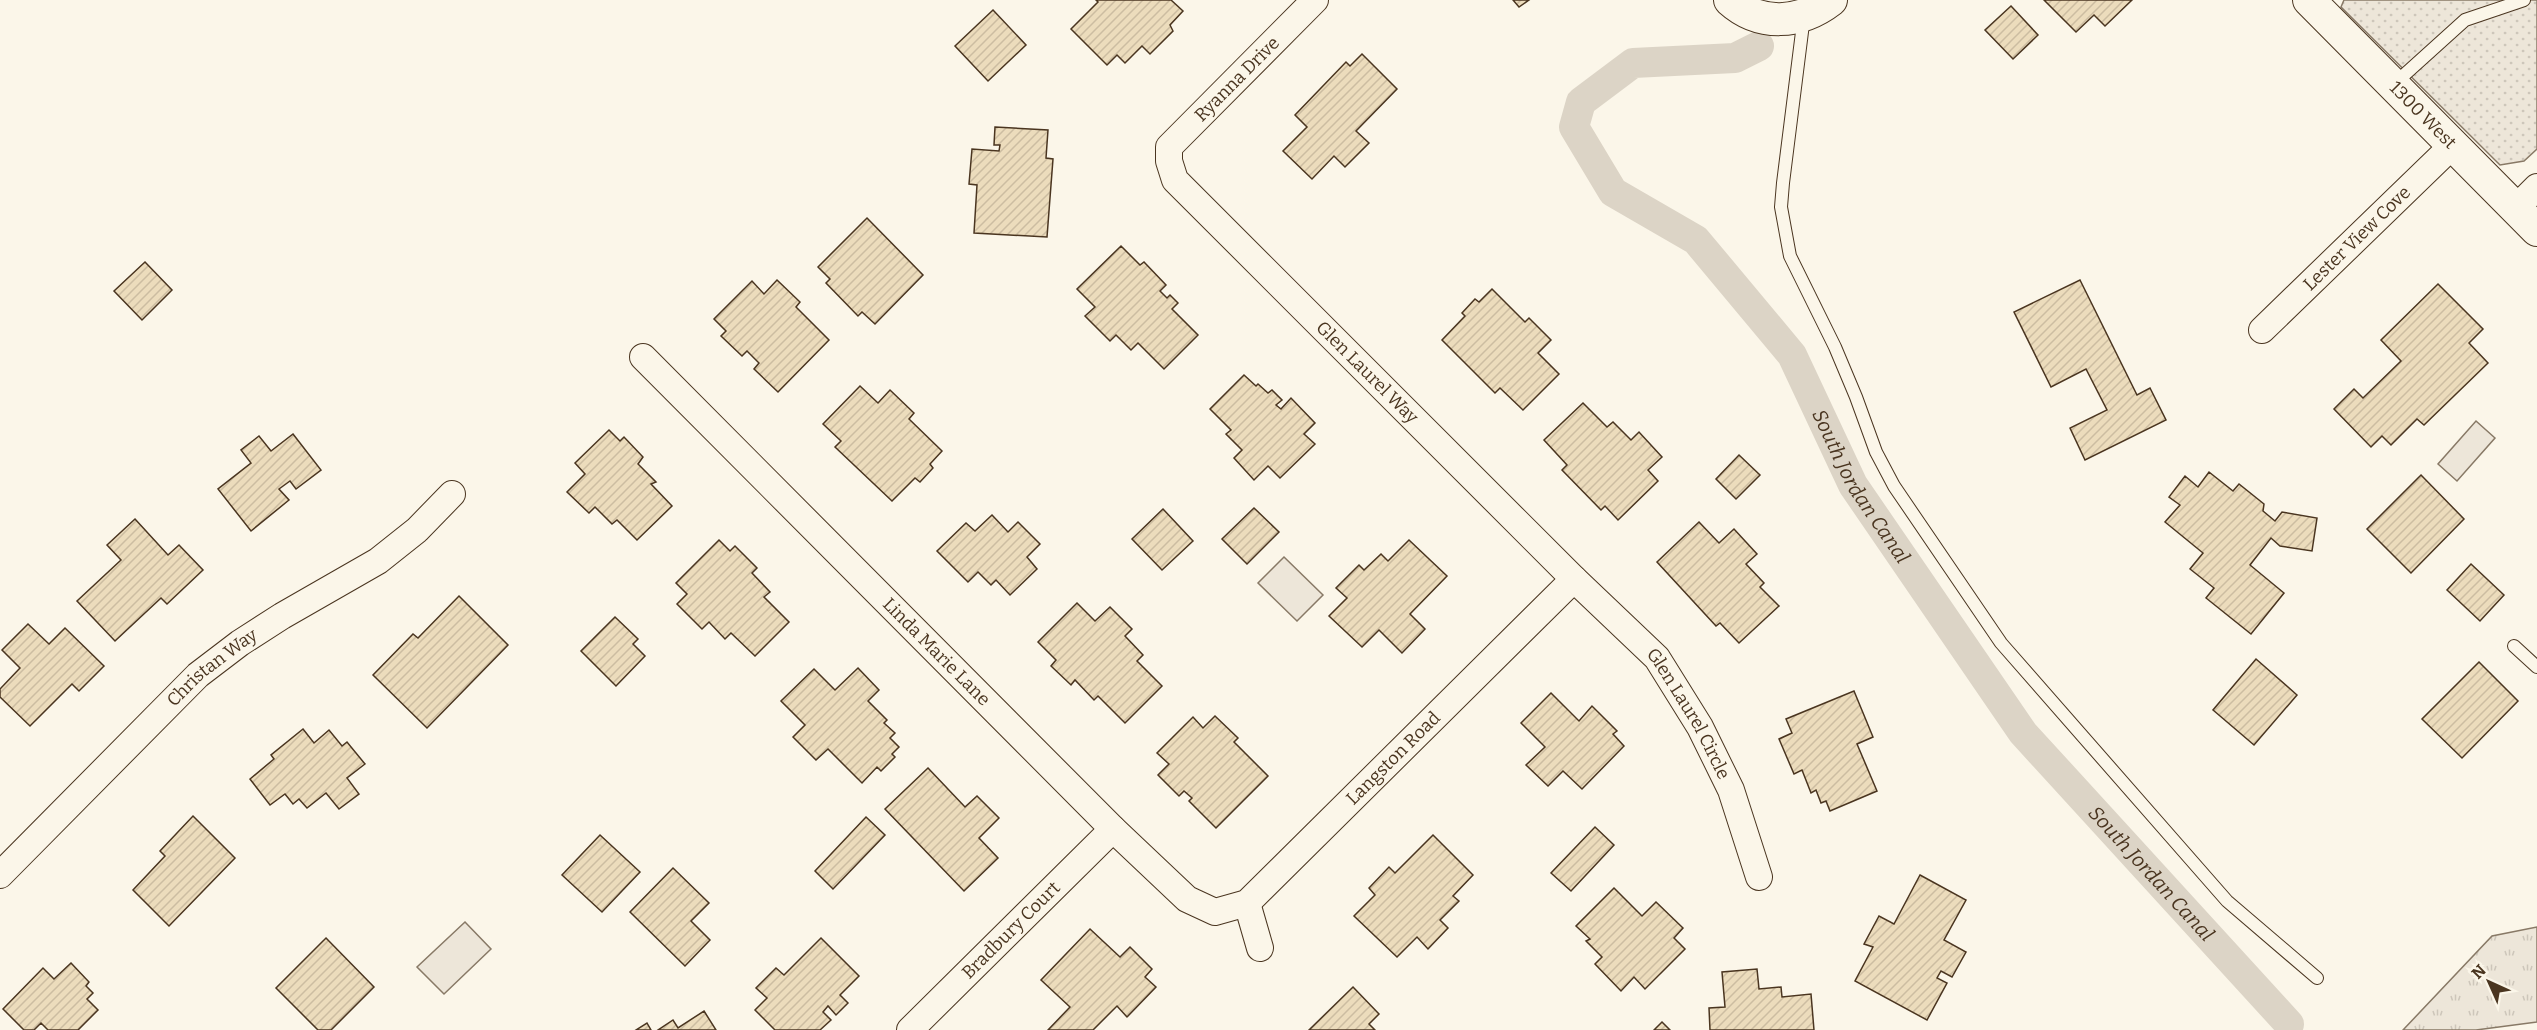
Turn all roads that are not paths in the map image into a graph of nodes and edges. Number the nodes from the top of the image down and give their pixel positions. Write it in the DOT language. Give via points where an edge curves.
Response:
graph roads {
  1 [pos="1315,0"];
  2 [pos="1730,0"];
  3 [pos="1831,0"];
  4 [pos="2309,0"];
  5 [pos="2524,0"];
  6 [pos="1804,8"];
  7 [pos="2392,86"];
  8 [pos="2452,146"];
  9 [pos="1169,161"];
  10 [pos="2537,187"];
  11 [pos="2515,209"];
  12 [pos="2537,230"];
  13 [pos="2262,330"];
  14 [pos="643,357"];
  15 [pos="452,494"];
  16 [pos="1574,579"];
  17 [pos="2514,646"];
  18 [pos="2537,667"];
  19 [pos="1113,830"];
  20 [pos="0,875"];
  21 [pos="1759,877"];
  22 [pos="1247,903"];
  23 [pos="1260,948"];
  24 [pos="2318,978"];
  25 [pos="910,1030"];
  1 -- 9 [label="street, Ryanna Drive" via="1169,147"];
  2 -- 6 [label="street" via="1743,10 1768,19 1796,18"];
  3 -- 6 [label="street"];
  4 -- 7 [label="street, 1300 West"];
  5 -- 7 [label="lane" via="2465,20"];
  6 -- 24 [label="lane" via="1783,183 1784,232 1793,263 1835,347 1884,469 2001,643 2227,901"];
  7 -- 8 [label="street, 1300 West"];
  8 -- 11 [label="street, 1300 West"];
  8 -- 13 [label="street, Lester View Cove"];
  9 -- 16 [label="street, Glen Laurel Way" via="1175,180 1190,197"];
  10 -- 11 [label="street"];
  11 -- 12 [label="street, 1300 West"];
  14 -- 19 [label="street, Linda Marie Lane"];
  15 -- 20 [label="street, Christan Way" via="417,530 378,561 282,616 198,675"];
  16 -- 21 [label="street, Glen Laurel Circle" via="1657,658 1700,727 1731,790"];
  16 -- 22 [label="street, Langston Road"];
  17 -- 18 [label="lane"];
  19 -- 22 [label="street, Linda Marie Lane" via="1187,899 1215,912"];
  19 -- 25 [label="street, Bradbury Court"];
  22 -- 23 [label="street"];
}
